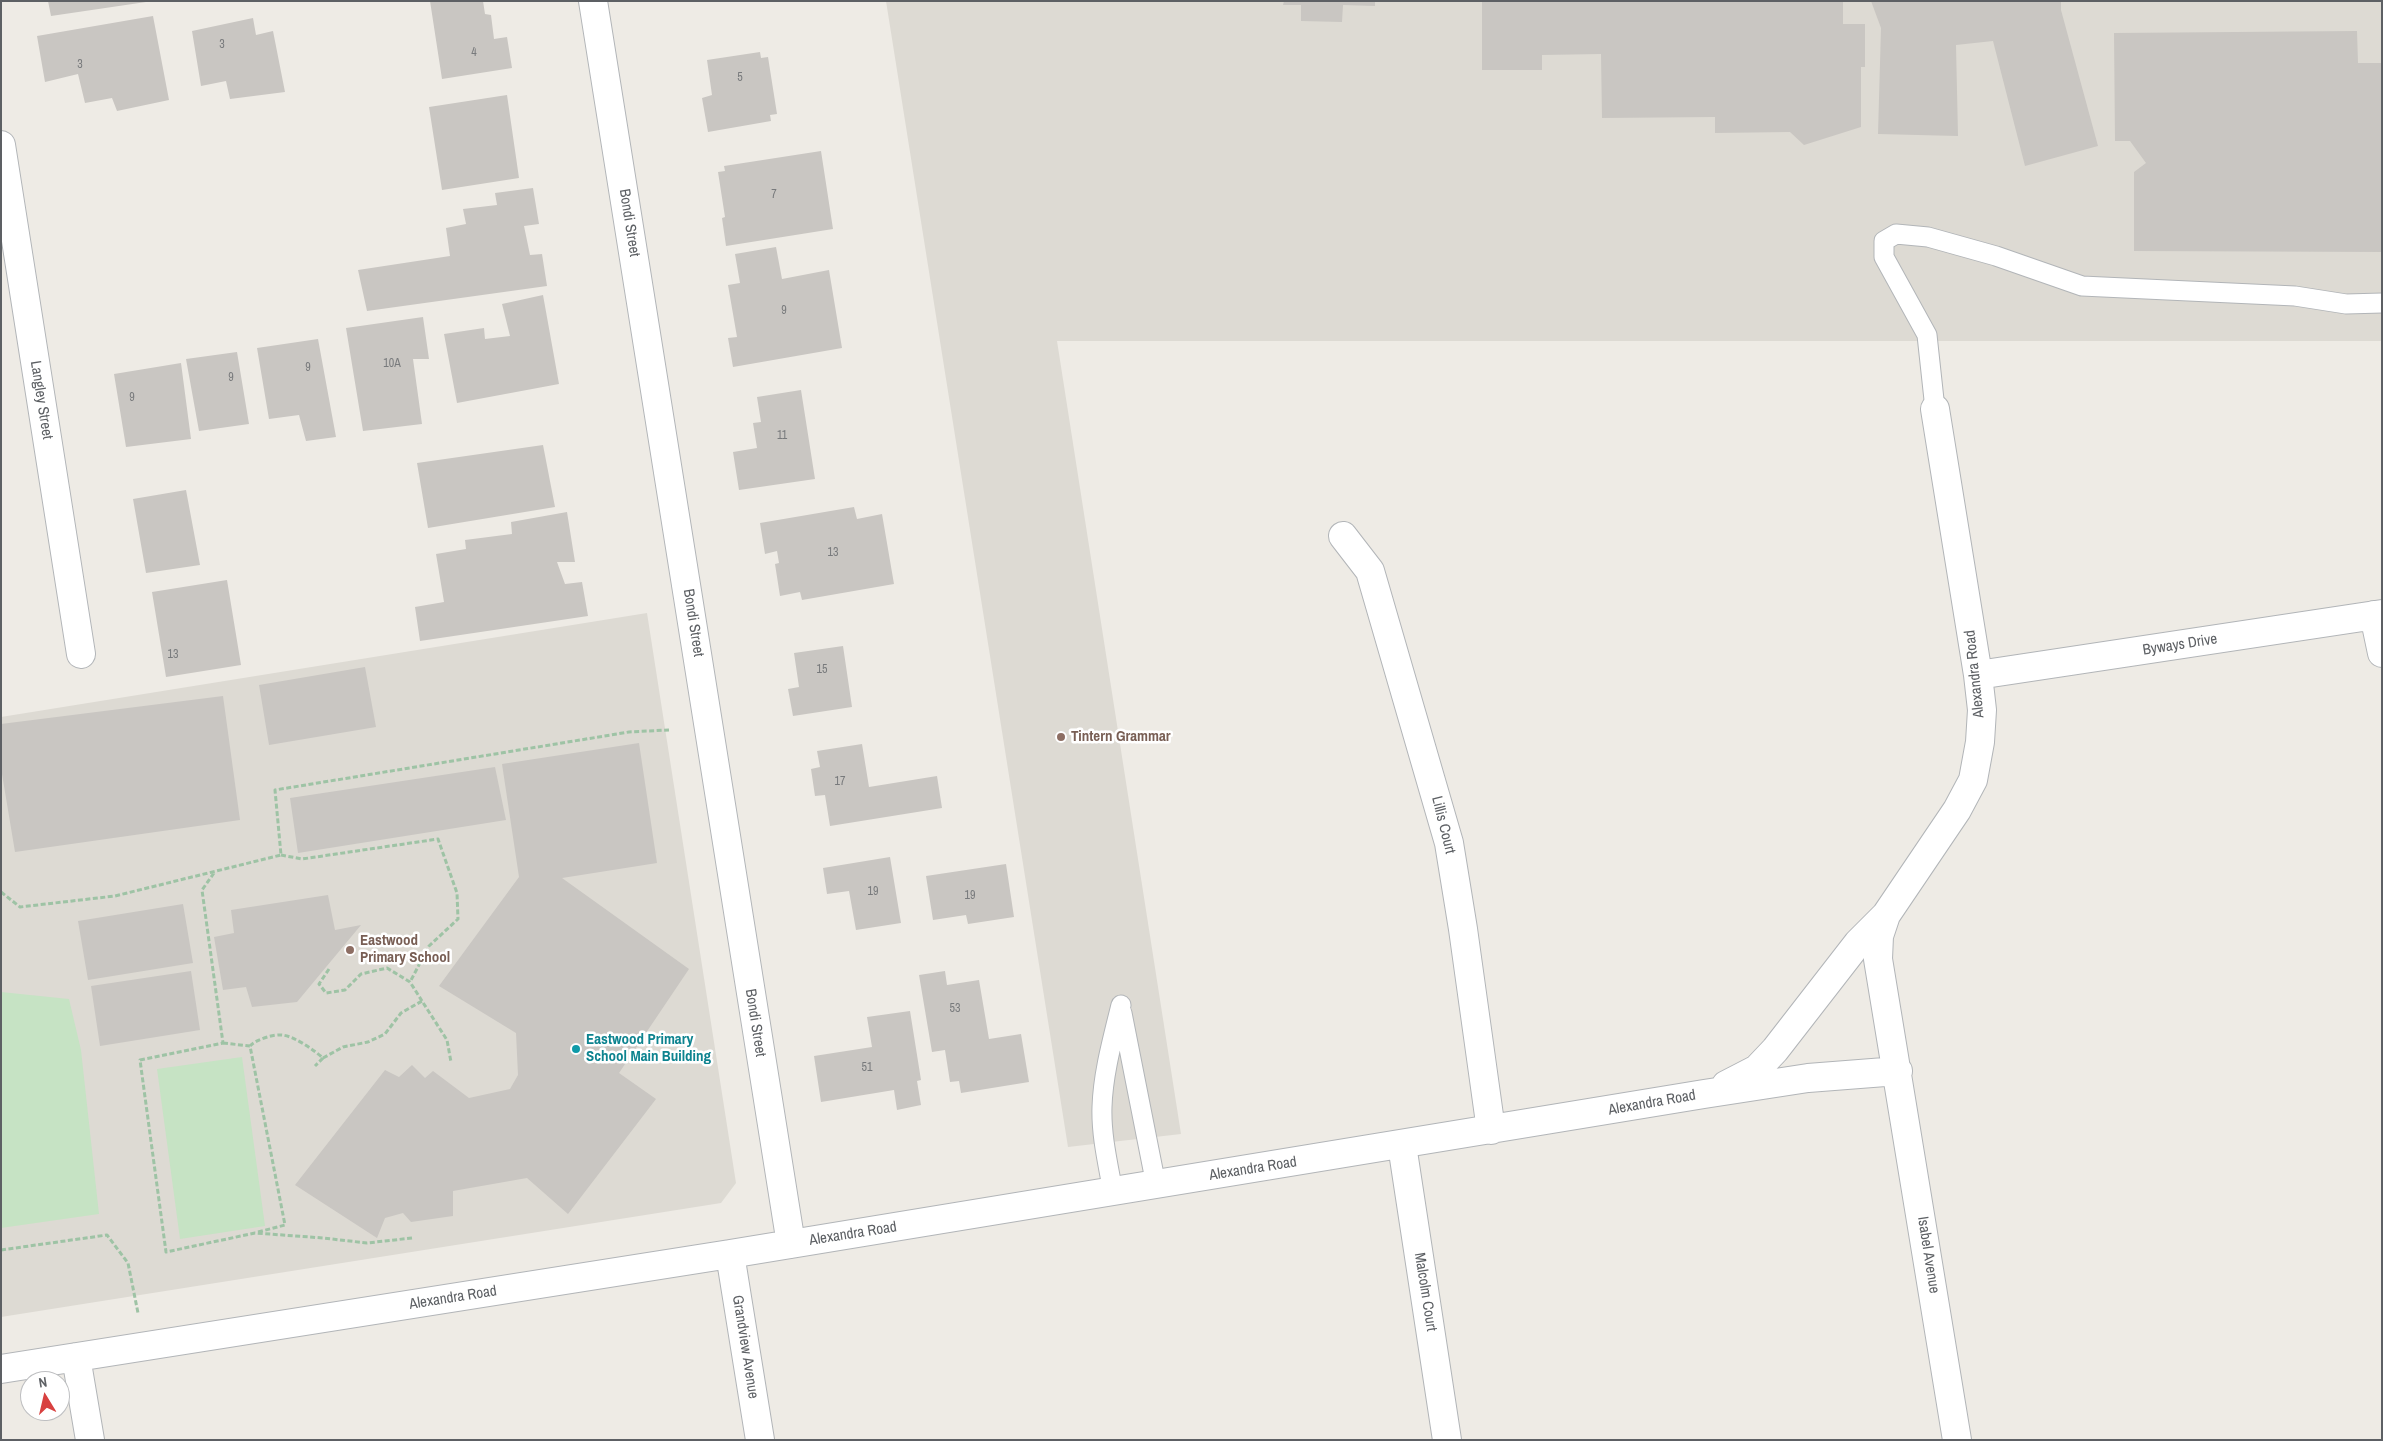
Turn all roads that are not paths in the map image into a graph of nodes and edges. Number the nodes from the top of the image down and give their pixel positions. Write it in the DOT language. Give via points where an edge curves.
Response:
graph roads {
  1 [pos="593,1"];
  2 [pos="1,145"];
  3 [pos="2382,303"];
  4 [pos="1935,409"];
  5 [pos="1343,536"];
  6 [pos="2378,614"];
  7 [pos="2382,653"];
  8 [pos="81,654"];
  9 [pos="1978,675"];
  10 [pos="1886,915"];
  11 [pos="1898,1071"];
  12 [pos="1704,1094"];
  13 [pos="1490,1130"];
  14 [pos="1402,1145"];
  15 [pos="1156,1185"];
  16 [pos="1113,1192"];
  17 [pos="791,1244"];
  18 [pos="730,1254"];
  19 [pos="76,1356"];
  20 [pos="1,1368"];
  21 [pos="90,1440"];
  22 [pos="760,1440"];
  23 [pos="1447,1440"];
  24 [pos="1957,1440"];
  1 -- 17 [label="street, Bondi Street"];
  2 -- 8 [label="street, Langley Street"];
  3 -- 4 [label="lane" via="2346,304 2295,296 2082,286 1996,256 1928,237 1896,234 1884,241 1882,248 1928,335"];
  4 -- 9 [label="street, Alexandra Road"];
  5 -- 13 [label="street, Lillis Court" via="1370,571 1449,844"];
  6 -- 7 [label="street"];
  6 -- 9 [label="street, Byways Drive"];
  9 -- 10 [label="street, Alexandra Road" via="1982,710 1973,780 1957,810"];
  10 -- 11 [label="street, Alexandra Road" via="1879,936 1878,959"];
  10 -- 12 [label="street, Alexandra Road" via="1858,943 1758,1068"];
  11 -- 12 [label="street, Alexandra Road" via="1808,1078"];
  11 -- 24 [label="street, Isabel Avenue"];
  12 -- 13 [label="street, Alexandra Road"];
  13 -- 14 [label="street, Alexandra Road"];
  14 -- 15 [label="street, Alexandra Road"];
  14 -- 23 [label="street, Malcolm Court"];
  15 -- 16 [label="street, Alexandra Road"];
  15 -- 16 [label="lane" via="1121,1005 1105,1077 1102,1107"];
  16 -- 17 [label="street, Alexandra Road"];
  17 -- 18 [label="street, Alexandra Road"];
  18 -- 19 [label="street, Alexandra Road"];
  18 -- 22 [label="street, Grandview Avenue"];
  19 -- 20 [label="street, Alexandra Road"];
  19 -- 21 [label="street"];
}
